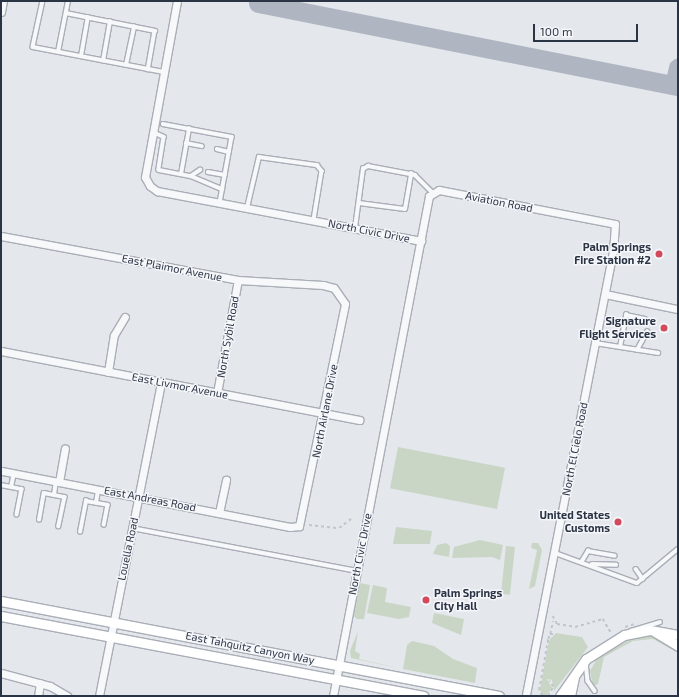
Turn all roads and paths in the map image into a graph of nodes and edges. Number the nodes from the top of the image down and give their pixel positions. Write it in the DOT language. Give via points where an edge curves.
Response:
graph roads {
  1 [pos="3,1"];
  2 [pos="43,1"];
  3 [pos="68,1"];
  4 [pos="177,1"];
  5 [pos="1,12"];
  6 [pos="66,13"];
  7 [pos="88,18"];
  8 [pos="110,22"];
  9 [pos="134,27"];
  10 [pos="58,52"];
  11 [pos="80,56"];
  12 [pos="103,61"];
  13 [pos="126,65"];
  14 [pos="148,69"];
  15 [pos="164,72"];
  16 [pos="163,124"];
  17 [pos="189,129"];
  18 [pos="153,132"];
  19 [pos="186,143"];
  20 [pos="202,146"];
  21 [pos="217,149"];
  22 [pos="229,152"];
  23 [pos="200,170"];
  24 [pos="208,172"];
  25 [pos="181,174"];
  26 [pos="411,174"];
  27 [pos="225,175"];
  28 [pos="191,176"];
  29 [pos="222,189"];
  30 [pos="433,193"];
  31 [pos="220,202"];
  32 [pos="359,203"];
  33 [pos="248,208"];
  34 [pos="314,220"];
  35 [pos="615,224"];
  36 [pos="355,228"];
  37 [pos="1,236"];
  38 [pos="421,241"];
  39 [pos="238,280"];
  40 [pos="605,294"];
  41 [pos="342,295"];
  42 [pos="677,309"];
  43 [pos="125,317"];
  44 [pos="647,322"];
  45 [pos="647,332"];
  46 [pos="596,343"];
  47 [pos="620,347"];
  48 [pos="637,350"];
  49 [pos="1,351"];
  50 [pos="658,353"];
  51 [pos="108,372"];
  52 [pos="161,382"];
  53 [pos="217,393"];
  54 [pos="324,414"];
  55 [pos="359,420"];
  56 [pos="65,450"];
  57 [pos="1,471"];
  58 [pos="14,473"];
  59 [pos="226,480"];
  60 [pos="58,482"];
  61 [pos="1,485"];
  62 [pos="11,487"];
  63 [pos="98,489"];
  64 [pos="54,495"];
  65 [pos="138,497"];
  66 [pos="96,503"];
  67 [pos="219,513"];
  68 [pos="17,515"];
  69 [pos="351,519"];
  70 [pos="39,520"];
  71 [pos="104,525"];
  72 [pos="309,525"];
  73 [pos="59,526"];
  74 [pos="299,526"];
  75 [pos="132,528"];
  76 [pos="80,532"];
  77 [pos="678,548"];
  78 [pos="555,553"];
  79 [pos="615,556"];
  80 [pos="582,561"];
  81 [pos="591,564"];
  82 [pos="616,565"];
  83 [pos="636,568"];
  84 [pos="357,571"];
  85 [pos="643,578"];
  86 [pos="1,600"];
  87 [pos="1,616"];
  88 [pos="553,616"];
  89 [pos="553,621"];
  90 [pos="113,622"];
  91 [pos="660,622"];
  92 [pos="608,628"];
  93 [pos="650,630"];
  94 [pos="550,634"];
  95 [pos="556,634"];
  96 [pos="624,635"];
  97 [pos="678,635"];
  98 [pos="110,637"];
  99 [pos="678,646"];
  100 [pos="586,659"];
  101 [pos="339,665"];
  102 [pos="576,672"];
  103 [pos="1,673"];
  104 [pos="337,679"];
  105 [pos="551,682"];
  106 [pos="40,683"];
  107 [pos="595,691"];
  108 [pos="38,696"];
  109 [pos="67,696"];
  110 [pos="99,696"];
  111 [pos="334,696"];
  112 [pos="424,696"];
  113 [pos="499,696"];
  114 [pos="526,696"];
  115 [pos="540,696"];
  116 [pos="548,696"];
  117 [pos="560,696"];
  118 [pos="570,696"];
  1 -- 5 [label="street"];
  2 -- 10 [label="lane" via="33,47"];
  3 -- 6 [label="lane"];
  4 -- 15 [label="street, North Civic Drive"];
  6 -- 7 [label="lane"];
  6 -- 10 [label="lane"];
  7 -- 8 [label="lane"];
  7 -- 11 [label="lane"];
  8 -- 9 [label="lane"];
  8 -- 12 [label="lane"];
  9 -- 13 [label="lane"];
  9 -- 14 [label="lane" via="155,31"];
  10 -- 11 [label="lane"];
  11 -- 12 [label="lane"];
  12 -- 13 [label="lane"];
  13 -- 14 [label="lane"];
  14 -- 15 [label="lane"];
  15 -- 18 [label="street, North Civic Drive"];
  16 -- 17 [label="lane"];
  17 -- 19 [label="lane"];
  17 -- 22 [label="lane" via="232,137"];
  18 -- 25 [label="lane" via="164,137 159,170"];
  18 -- 31 [label="street, North Civic Drive" via="145,177 150,186 157,191"];
  19 -- 20 [label="lane"];
  19 -- 25 [label="lane"];
  21 -- 22 [label="lane"];
  22 -- 27 [label="lane"];
  23 -- 28 [label="lane"];
  24 -- 27 [label="lane"];
  25 -- 28 [label="lane"];
  26 -- 30 [label="lane"];
  26 -- 32 [label="lane" via="405,209"];
  26 -- 32 [label="lane" via="368,166 363,169"];
  27 -- 29 [label="lane"];
  28 -- 29 [label="lane"];
  29 -- 31 [label="lane"];
  30 -- 35 [label="street, Aviation Road" via="439,190"];
  30 -- 38 [label="street"];
  31 -- 33 [label="street, North Civic Drive"];
  32 -- 36 [label="lane"];
  33 -- 34 [label="street, North Civic Drive"];
  33 -- 34 [label="lane" via="258,157 316,165 322,171"];
  34 -- 36 [label="street, North Civic Drive"];
  35 -- 40 [label="street, North El Cielo Road" via="616,235"];
  36 -- 38 [label="street, North Civic Drive"];
  37 -- 39 [label="street, East Plaimor Avenue"];
  38 -- 84 [label="street, North Civic Drive"];
  39 -- 41 [label="street, East Plaimor Avenue" via="323,285"];
  39 -- 53 [label="street, North Sybil Road"];
  40 -- 42 [label="street"];
  40 -- 46 [label="street, North El Cielo Road"];
  41 -- 54 [label="street, North Airlane Drive" via="345,304 343,320"];
  43 -- 51 [label="street" via="114,335"];
  44 -- 47 [label="lane" via="645,319 626,316"];
  45 -- 48 [label="lane"];
  46 -- 47 [label="lane"];
  46 -- 78 [label="street, North El Cielo Road"];
  47 -- 48 [label="lane"];
  48 -- 50 [label="lane"];
  49 -- 51 [label="street, East Livmor Avenue"];
  51 -- 52 [label="street, East Livmor Avenue"];
  52 -- 53 [label="street, East Livmor Avenue"];
  52 -- 65 [label="street, Louella Road"];
  53 -- 54 [label="street, East Livmor Avenue"];
  54 -- 55 [label="street, East Livmor Avenue"];
  54 -- 74 [label="street, North Airlane Drive"];
  56 -- 60 [label="street"];
  57 -- 58 [label="street, East Andreas Road"];
  58 -- 60 [label="street, East Andreas Road"];
  58 -- 62 [label="lane"];
  59 -- 67 [label="street"];
  60 -- 63 [label="street, East Andreas Road"];
  60 -- 64 [label="lane"];
  61 -- 62 [label="lane"];
  62 -- 68 [label="lane" via="22,489"];
  63 -- 65 [label="street, East Andreas Road"];
  63 -- 66 [label="lane"];
  64 -- 70 [label="lane" via="44,493"];
  64 -- 73 [label="lane" via="65,497"];
  65 -- 67 [label="street, East Andreas Road"];
  65 -- 75 [label="street, Louella Road"];
  66 -- 71 [label="lane" via="108,505"];
  66 -- 76 [label="lane" via="86,501"];
  67 -- 74 [label="street, East Andreas Road"];
  69 -- 72 [label="path" via="339,528"];
  75 -- 84 [label="lane"];
  75 -- 90 [label="street, Louella Road"];
  77 -- 85 [label="lane"];
  78 -- 80 [label="lane"];
  78 -- 114 [label="street, North El Cielo Road"];
  79 -- 80 [label="lane" via="588,551"];
  80 -- 81 [label="lane"];
  81 -- 82 [label="lane"];
  81 -- 85 [label="lane" via="631,583"];
  83 -- 85 [label="lane"];
  84 -- 101 [label="street, North Civic Drive"];
  86 -- 90 [label="main road, East Tahquitz Canyon Way"];
  87 -- 98 [label="main road, East Tahquitz Canyon Way"];
  88 -- 89 [label="path"];
  89 -- 92 [label="path" via="579,627 603,620"];
  89 -- 94 [label="path"];
  90 -- 98 [label="street, Louella Road"];
  90 -- 101 [label="main road, East Tahquitz Canyon Way"];
  91 -- 96 [label="lane" via="638,626"];
  93 -- 96 [label="main road"];
  93 -- 97 [label="main road"];
  93 -- 99 [label="main road"];
  94 -- 95 [label="path"];
  94 -- 115 [label="path"];
  96 -- 100 [label="main road"];
  98 -- 104 [label="main road, East Tahquitz Canyon Way"];
  98 -- 110 [label="street, Louella Road"];
  100 -- 102 [label="main road"];
  100 -- 107 [label="lane" via="588,681"];
  101 -- 104 [label="street, North Civic Drive"];
  101 -- 113 [label="main road, East Tahquitz Canyon Way"];
  102 -- 117 [label="main road"];
  102 -- 118 [label="main road"];
  103 -- 106 [label="street"];
  104 -- 111 [label="street, North Civic Drive"];
  104 -- 112 [label="main road, East Tahquitz Canyon Way"];
  105 -- 116 [label="path" via="553,690"];
  106 -- 108 [label="street"];
  106 -- 109 [label="street"];
}
